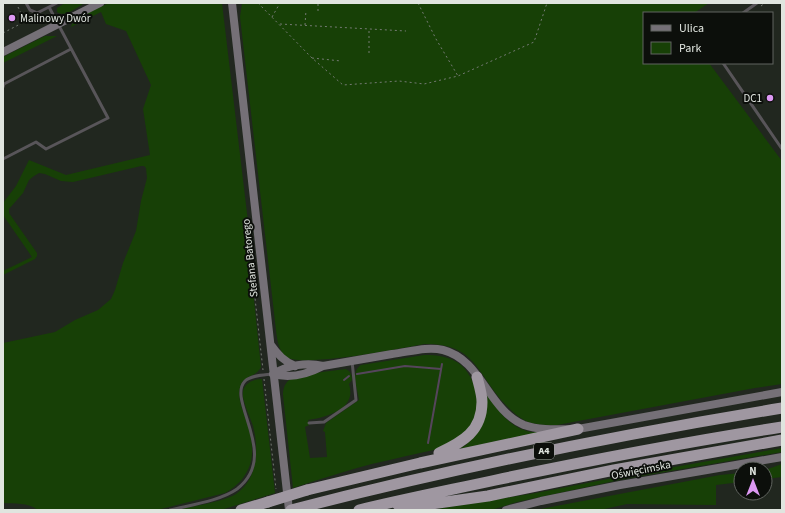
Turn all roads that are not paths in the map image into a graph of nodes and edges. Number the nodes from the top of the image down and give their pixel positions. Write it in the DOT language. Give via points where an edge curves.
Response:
graph roads {
  1 [pos="26,3"];
  2 [pos="57,3"];
  3 [pos="100,3"];
  4 [pos="232,3"];
  5 [pos="757,3"];
  6 [pos="50,5"];
  7 [pos="744,12"];
  8 [pos="58,25"];
  9 [pos="71,49"];
  10 [pos="3,52"];
  11 [pos="724,64"];
  12 [pos="3,87"];
  13 [pos="782,149"];
  14 [pos="3,159"];
  15 [pos="270,344"];
  16 [pos="352,361"];
  17 [pos="295,366"];
  18 [pos="323,366"];
  19 [pos="273,374"];
  20 [pos="477,377"];
  21 [pos="782,392"];
  22 [pos="782,408"];
  23 [pos="309,423"];
  24 [pos="782,427"];
  25 [pos="578,429"];
  26 [pos="782,440"];
  27 [pos="782,457"];
  28 [pos="420,463"];
  29 [pos="389,503"];
  30 [pos="516,509"];
  31 [pos="170,510"];
  32 [pos="241,510"];
  33 [pos="290,510"];
  34 [pos="359,510"];
  35 [pos="506,510"];
  1 -- 6 [label="lane" via="29,9 37,13"];
  2 -- 6 [label="lane"];
  3 -- 8 [label="street"];
  4 -- 15 [label="street, Stefana Batorego"];
  5 -- 7 [label="lane"];
  6 -- 8 [label="lane"];
  8 -- 9 [label="lane"];
  8 -- 10 [label="street"];
  9 -- 12 [label="lane" via="4,84"];
  9 -- 14 [label="lane" via="108,118 46,149 36,142"];
  11 -- 13 [label="lane"];
  15 -- 17 [label="street" via="280,357"];
  15 -- 19 [label="street, Stefana Batorego"];
  16 -- 18 [label="street"];
  16 -- 20 [label="street" via="419,350 439,350 463,360"];
  16 -- 23 [label="lane" via="356,400 324,422"];
  17 -- 18 [label="street" via="312,363"];
  17 -- 19 [label="street"];
  18 -- 19 [label="street" via="293,376"];
  19 -- 31 [label="lane" via="250,378 241,390 254,444 254,462 249,475 237,489 225,496"];
  19 -- 33 [label="street, Stefana Batorego"];
  20 -- 25 [label="street" via="504,410 523,424 540,428"];
  20 -- 28 [label="highway" via="482,400 478,424 467,438"];
  21 -- 25 [label="street"];
  22 -- 33 [label="highway, A4" via="564,447"];
  24 -- 29 [label="highway, A4" via="587,461"];
  25 -- 28 [label="highway"];
  26 -- 29 [label="highway" via="488,496 417,506"];
  27 -- 30 [label="street, Oświęcimska" via="627,484"];
  28 -- 32 [label="highway, bridge" via="307,490"];
  29 -- 34 [label="highway, A4"];
  30 -- 35 [label="street, Oświęcimska"];
}
